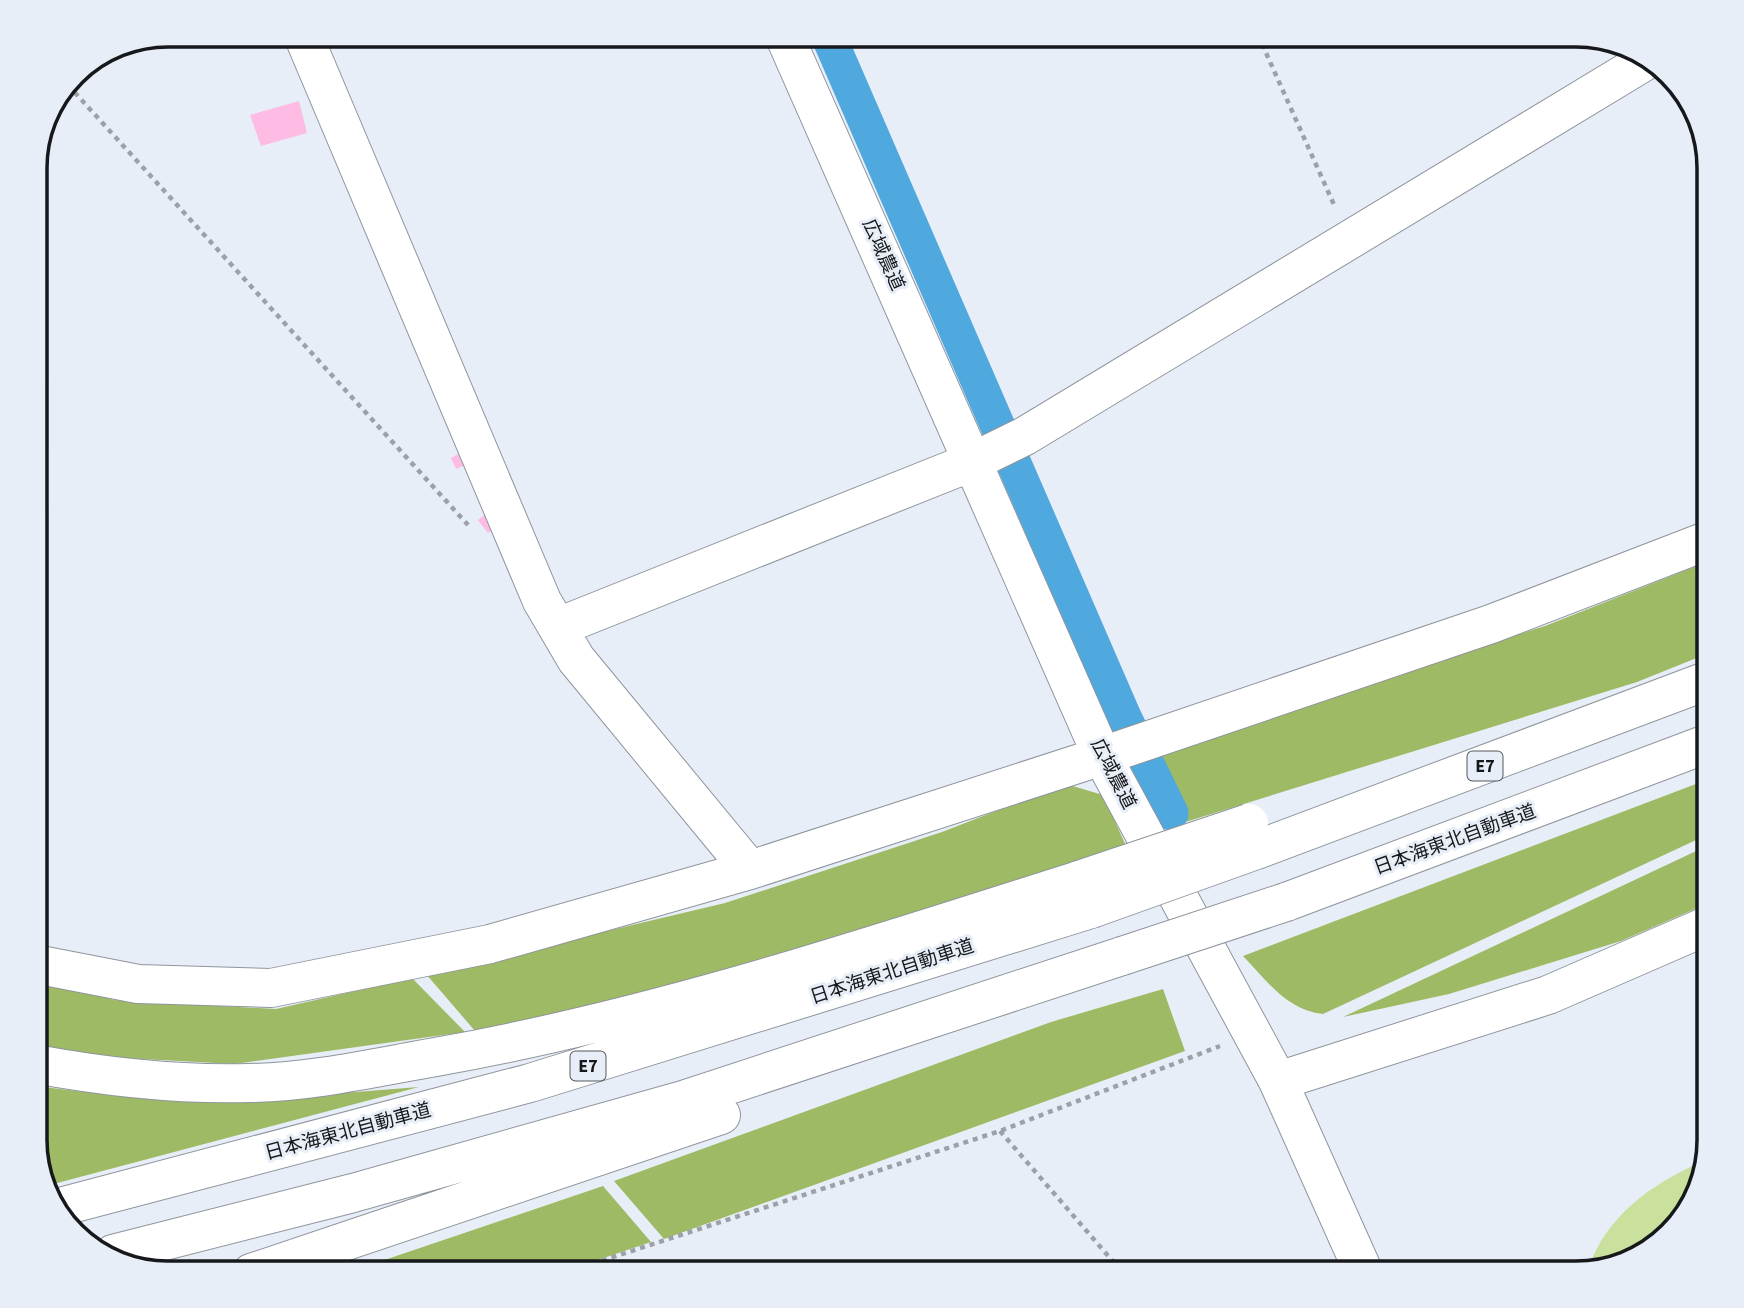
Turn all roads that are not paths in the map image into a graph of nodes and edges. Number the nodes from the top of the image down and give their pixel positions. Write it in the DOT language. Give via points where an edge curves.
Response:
graph roads {
  1 [pos="308,47"];
  2 [pos="789,47"];
  3 [pos="1638,65"];
  4 [pos="974,461"];
  5 [pos="1697,545"];
  6 [pos="558,627"];
  7 [pos="1697,685"];
  8 [pos="1697,748"];
  9 [pos="1102,756"];
  10 [pos="750,870"];
  11 [pos="1085,895"];
  12 [pos="1697,930"];
  13 [pos="48,967"];
  14 [pos="1044,983"];
  15 [pos="48,1066"];
  16 [pos="1278,1082"];
  17 [pos="67,1205"];
  18 [pos="124,1251"];
  19 [pos="287,1261"];
  20 [pos="1359,1261"];
  1 -- 6 [label="main road" via="542,601"];
  2 -- 4 [label="main road, 広域農道"];
  3 -- 4 [label="main road" via="1024,436"];
  4 -- 6 [label="main road"];
  4 -- 9 [label="main road, 広域農道"];
  5 -- 9 [label="main road" via="1491,624"];
  6 -- 10 [label="main road" via="576,659"];
  7 -- 11 [label="main road, 日本海東北自動車道 / E7, bridge" via="1325,826 1254,836"];
  8 -- 14 [label="main road, 日本海東北自動車道, bridge" via="1286,902"];
  9 -- 10 [label="main road"];
  9 -- 16 [label="main road, 広域農道"];
  10 -- 13 [label="main road" via="490,944 271,988 138,984"];
  11 -- 15 [label="main road" via="635,1016 326,1078 173,1082"];
  11 -- 17 [label="main road, 日本海東北自動車道 / E7" via="530,1083"];
  12 -- 16 [label="main road" via="1548,995"];
  14 -- 18 [label="main road, 日本海東北自動車道" via="683,1100 353,1193"];
  14 -- 19 [label="main road" via="813,1085"];
  16 -- 20 [label="main road, 広域農道"];
}
